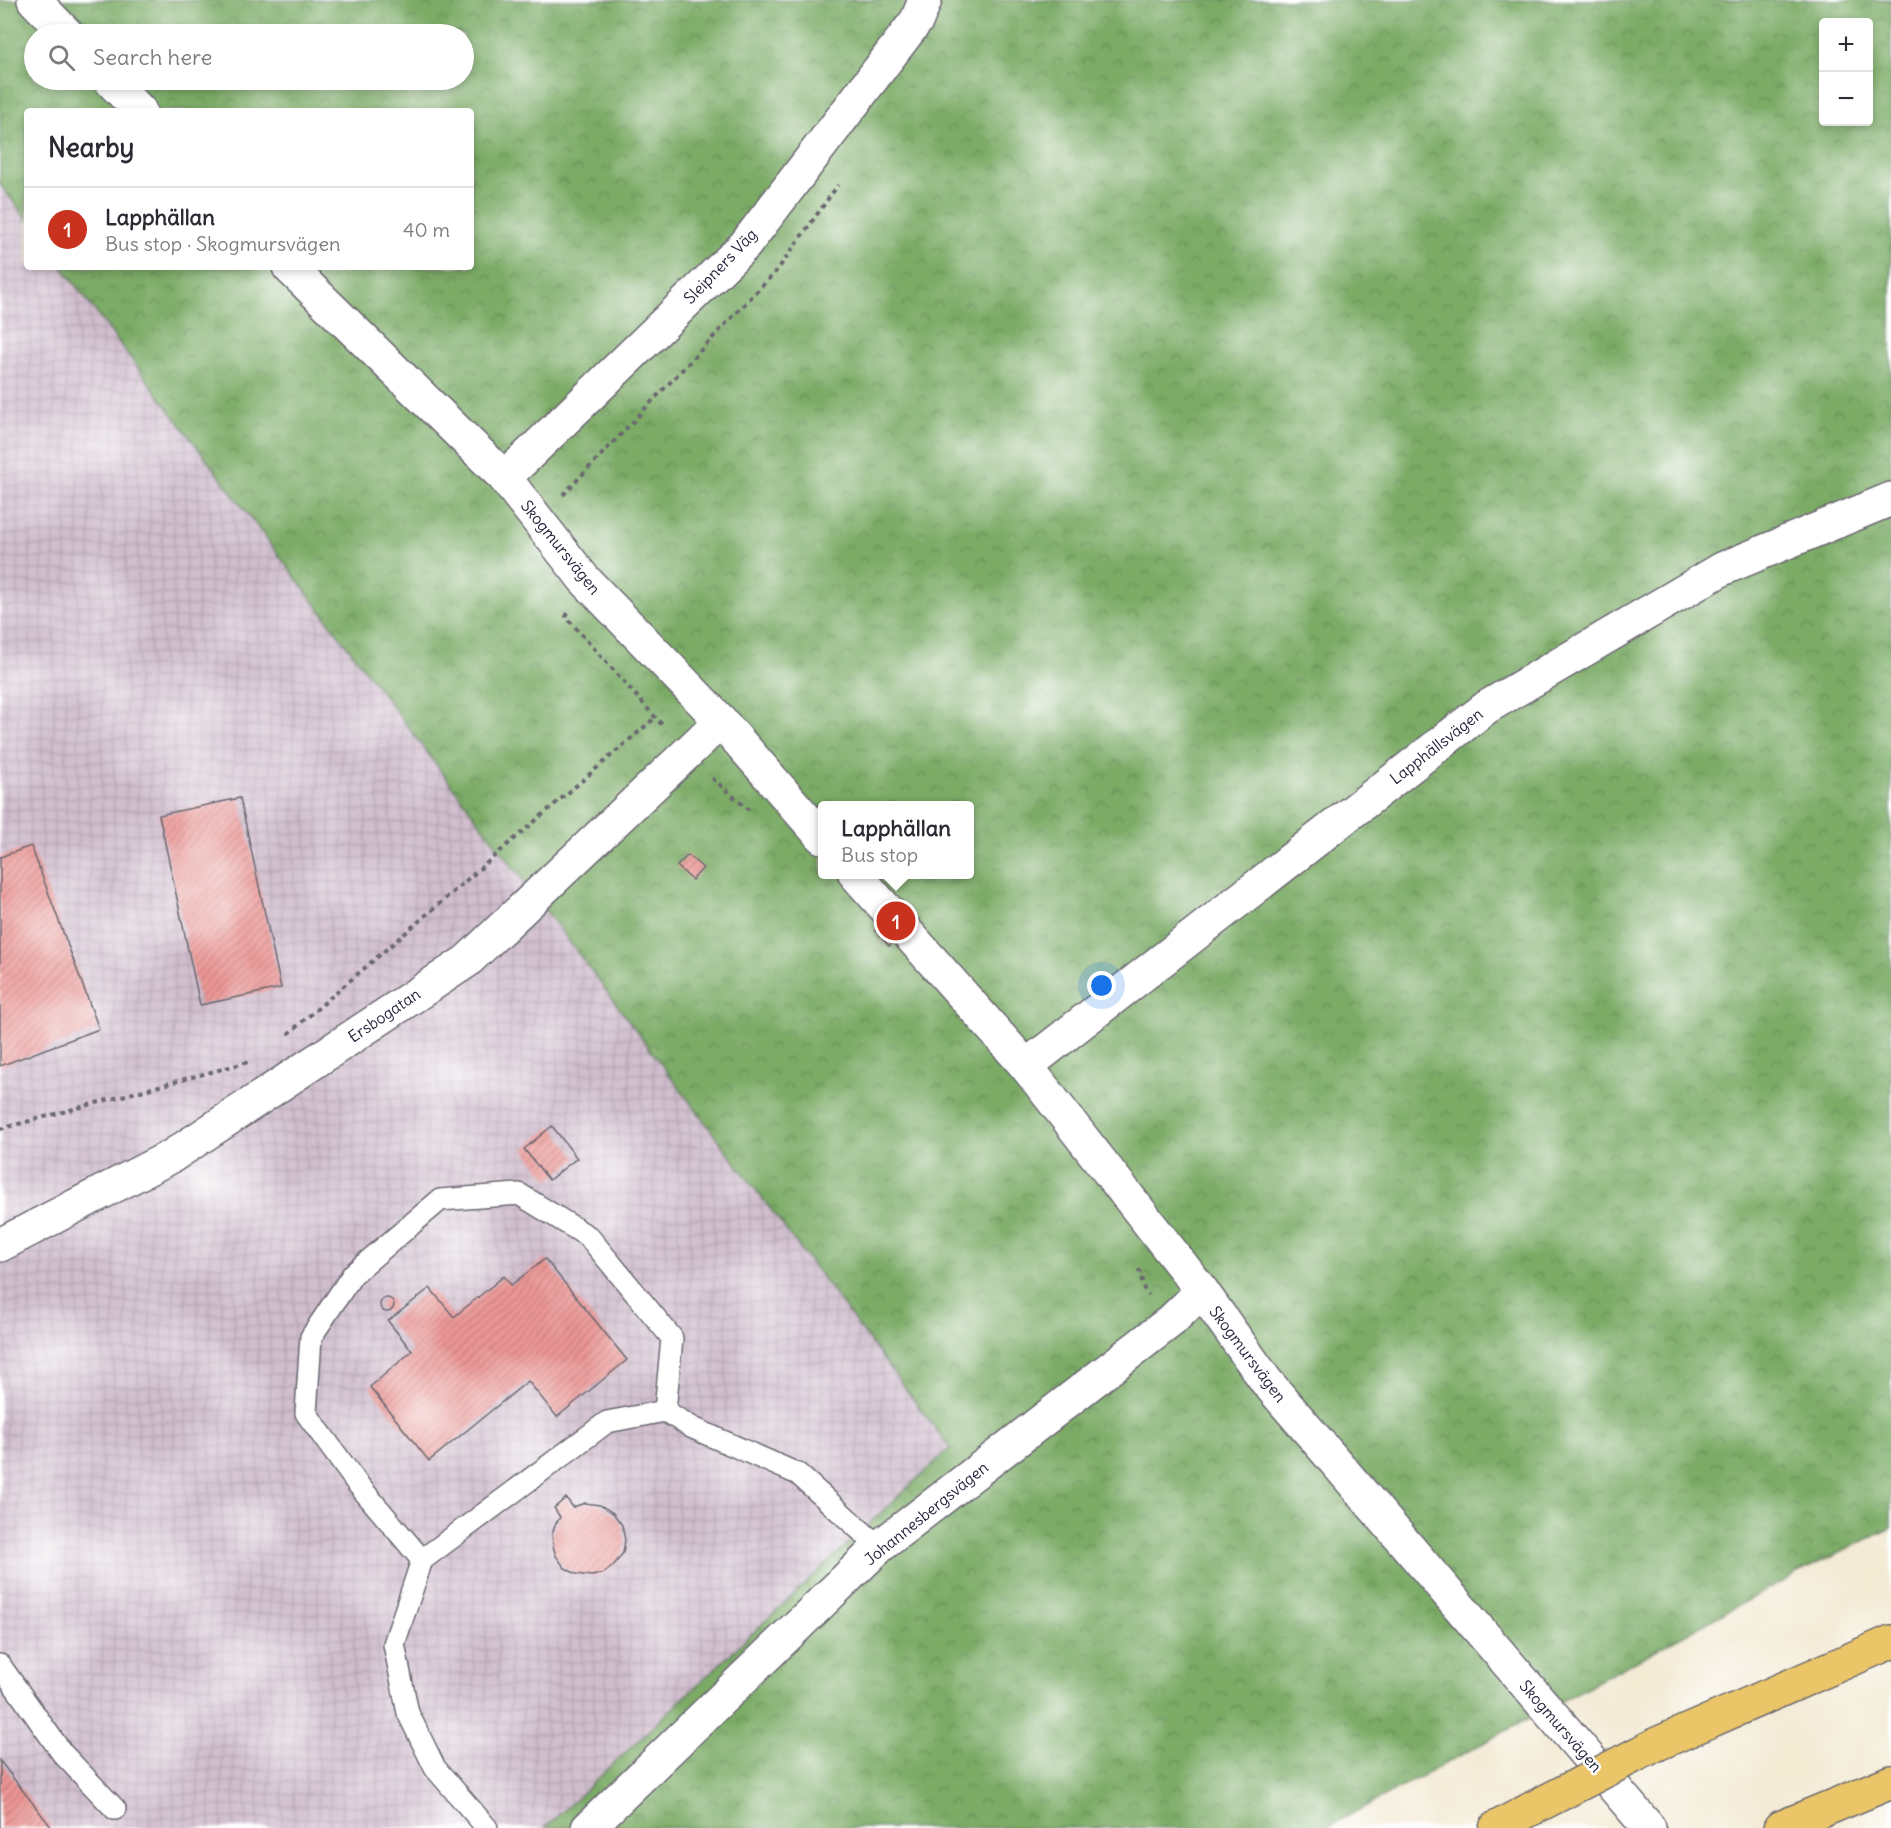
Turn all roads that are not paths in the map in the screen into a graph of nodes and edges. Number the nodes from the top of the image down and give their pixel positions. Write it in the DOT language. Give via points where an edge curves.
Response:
graph roads {
  1 [pos="34,0"];
  2 [pos="925,0"];
  3 [pos="57,24"];
  4 [pos="120,90"];
  5 [pos="137,108"];
  6 [pos="293,270"];
  7 [pos="504,477"];
  8 [pos="1891,499"];
  9 [pos="721,721"];
  10 [pos="818,832"];
  11 [pos="859,879"];
  12 [pos="1026,1066"];
  13 [pos="0,1245"];
  14 [pos="1202,1292"];
  15 [pos="665,1411"];
  16 [pos="879,1547"];
  17 [pos="422,1560"];
  18 [pos="1891,1642"];
  19 [pos="0,1665"];
  20 [pos="1891,1782"];
  21 [pos="115,1809"];
  22 [pos="487,1828"];
  23 [pos="588,1828"];
  24 [pos="1496,1828"];
  25 [pos="1649,1828"];
  26 [pos="1780,1828"];
  1 -- 3 [label="street"];
  2 -- 7 [label="street, Sleipners Väg" via="917,20 745,244"];
  4 -- 5 [label="street"];
  6 -- 7 [label="street, Skogmursvägen"];
  7 -- 9 [label="street, Skogmursvägen" via="584,579"];
  8 -- 12 [label="street, Lapphällsvägen" via="1722,568 1487,706"];
  9 -- 10 [label="street, Skogmursvägen"];
  9 -- 13 [label="street, Ersbogatan" via="466,961 172,1156"];
  11 -- 12 [label="street, Skogmursvägen"];
  12 -- 14 [label="street, Skogmursvägen"];
  14 -- 16 [label="street, Johannesbergsvägen" via="1171,1321"];
  14 -- 25 [label="street, Skogmursvägen" via="1266,1381"];
  15 -- 16 [label="lane" via="693,1428 798,1474"];
  15 -- 17 [label="lane" via="607,1422"];
  15 -- 17 [label="lane" via="672,1338 589,1237 519,1194 440,1200 353,1274 311,1337 306,1413 356,1482"];
  16 -- 23 [label="street, Johannesbergsvägen"];
  17 -- 22 [label="lane" via="394,1644 408,1713 435,1768"];
  18 -- 24 [label="highway, bridge" via="1657,1744"];
  19 -- 21 [label="lane" via="62,1753"];
  20 -- 26 [label="highway"];
}
